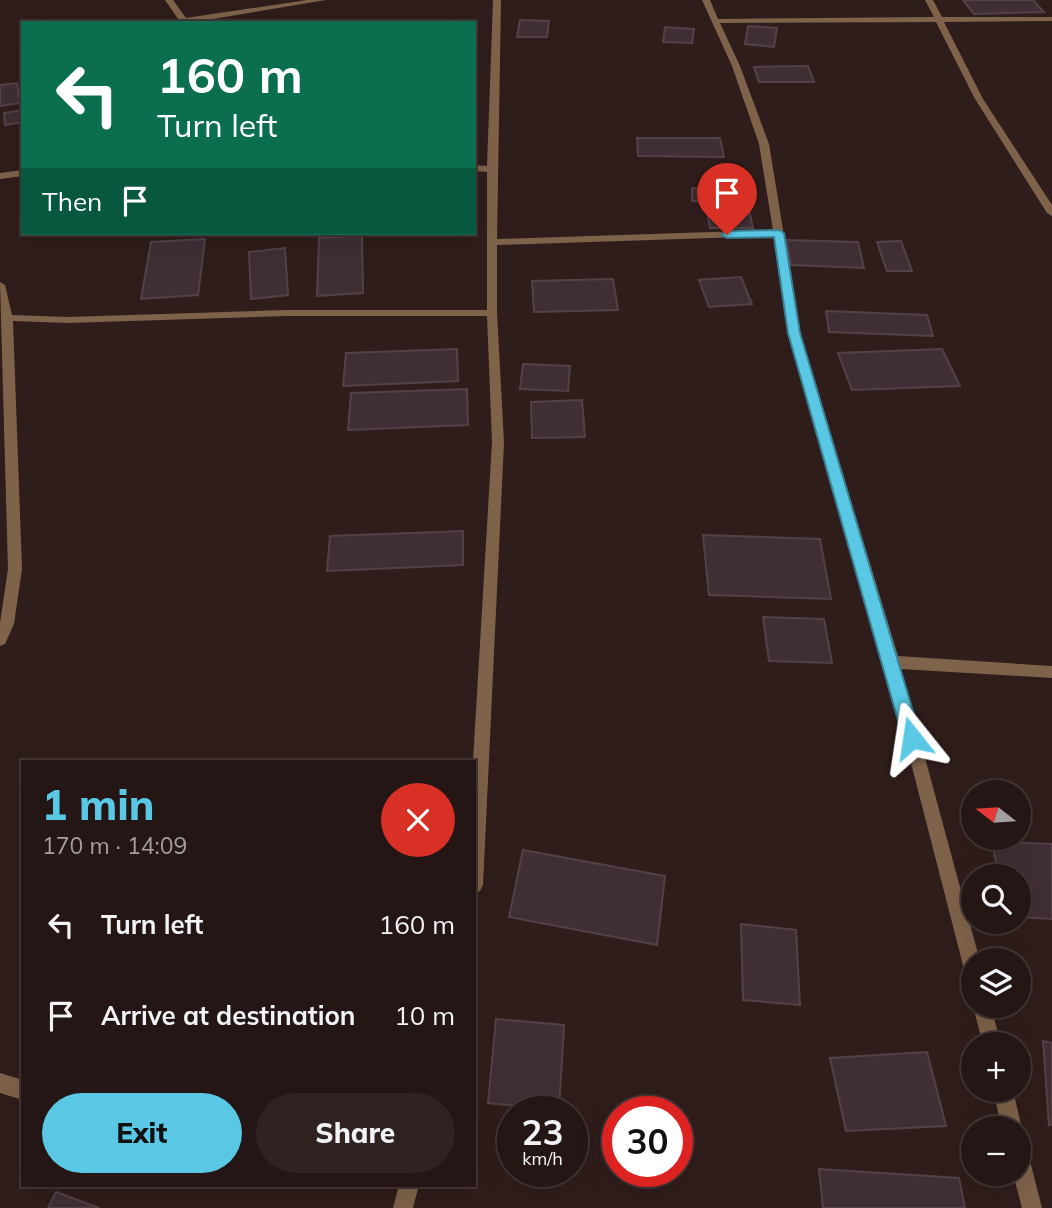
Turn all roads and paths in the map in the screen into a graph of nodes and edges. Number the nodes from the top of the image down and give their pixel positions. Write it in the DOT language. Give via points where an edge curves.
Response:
graph roads {
  1 [pos="169,0"];
  2 [pos="322,0"];
  3 [pos="497,0"];
  4 [pos="706,0"];
  5 [pos="929,0"];
  6 [pos="937,18"];
  7 [pos="1052,19"];
  8 [pos="715,20"];
  9 [pos="183,21"];
  10 [pos="190,21"];
  11 [pos="476,168"];
  12 [pos="492,169"];
  13 [pos="21,173"];
  14 [pos="0,176"];
  15 [pos="1052,213"];
  16 [pos="779,233"];
  17 [pos="492,242"];
  18 [pos="0,285"];
  19 [pos="492,313"];
  20 [pos="7,318"];
  21 [pos="0,640"];
  22 [pos="892,662"];
  23 [pos="1052,672"];
  24 [pos="476,848"];
  25 [pos="967,948"];
  26 [pos="0,1083"];
  27 [pos="21,1089"];
  28 [pos="1026,1186"];
  29 [pos="408,1187"];
  30 [pos="403,1208"];
  31 [pos="1032,1208"];
  1 -- 9 [label="street"];
  2 -- 10 [label="street"];
  3 -- 12 [label="street"];
  4 -- 8 [label="street"];
  5 -- 6 [label="street"];
  6 -- 7 [label="street"];
  6 -- 8 [label="street"];
  6 -- 15 [label="street" via="979,99"];
  8 -- 16 [label="street" via="764,145"];
  11 -- 12 [label="street"];
  12 -- 17 [label="street"];
  13 -- 14 [label="street"];
  16 -- 17 [label="street"];
  16 -- 22 [label="street" via="794,333"];
  17 -- 19 [label="street"];
  18 -- 20 [label="street"];
  19 -- 20 [label="street"];
  19 -- 24 [label="street" via="498,442"];
  20 -- 21 [label="street" via="15,569"];
  22 -- 23 [label="street"];
  22 -- 25 [label="street"];
  26 -- 27 [label="street"];
  28 -- 31 [label="street"];
  29 -- 30 [label="street"];
}
